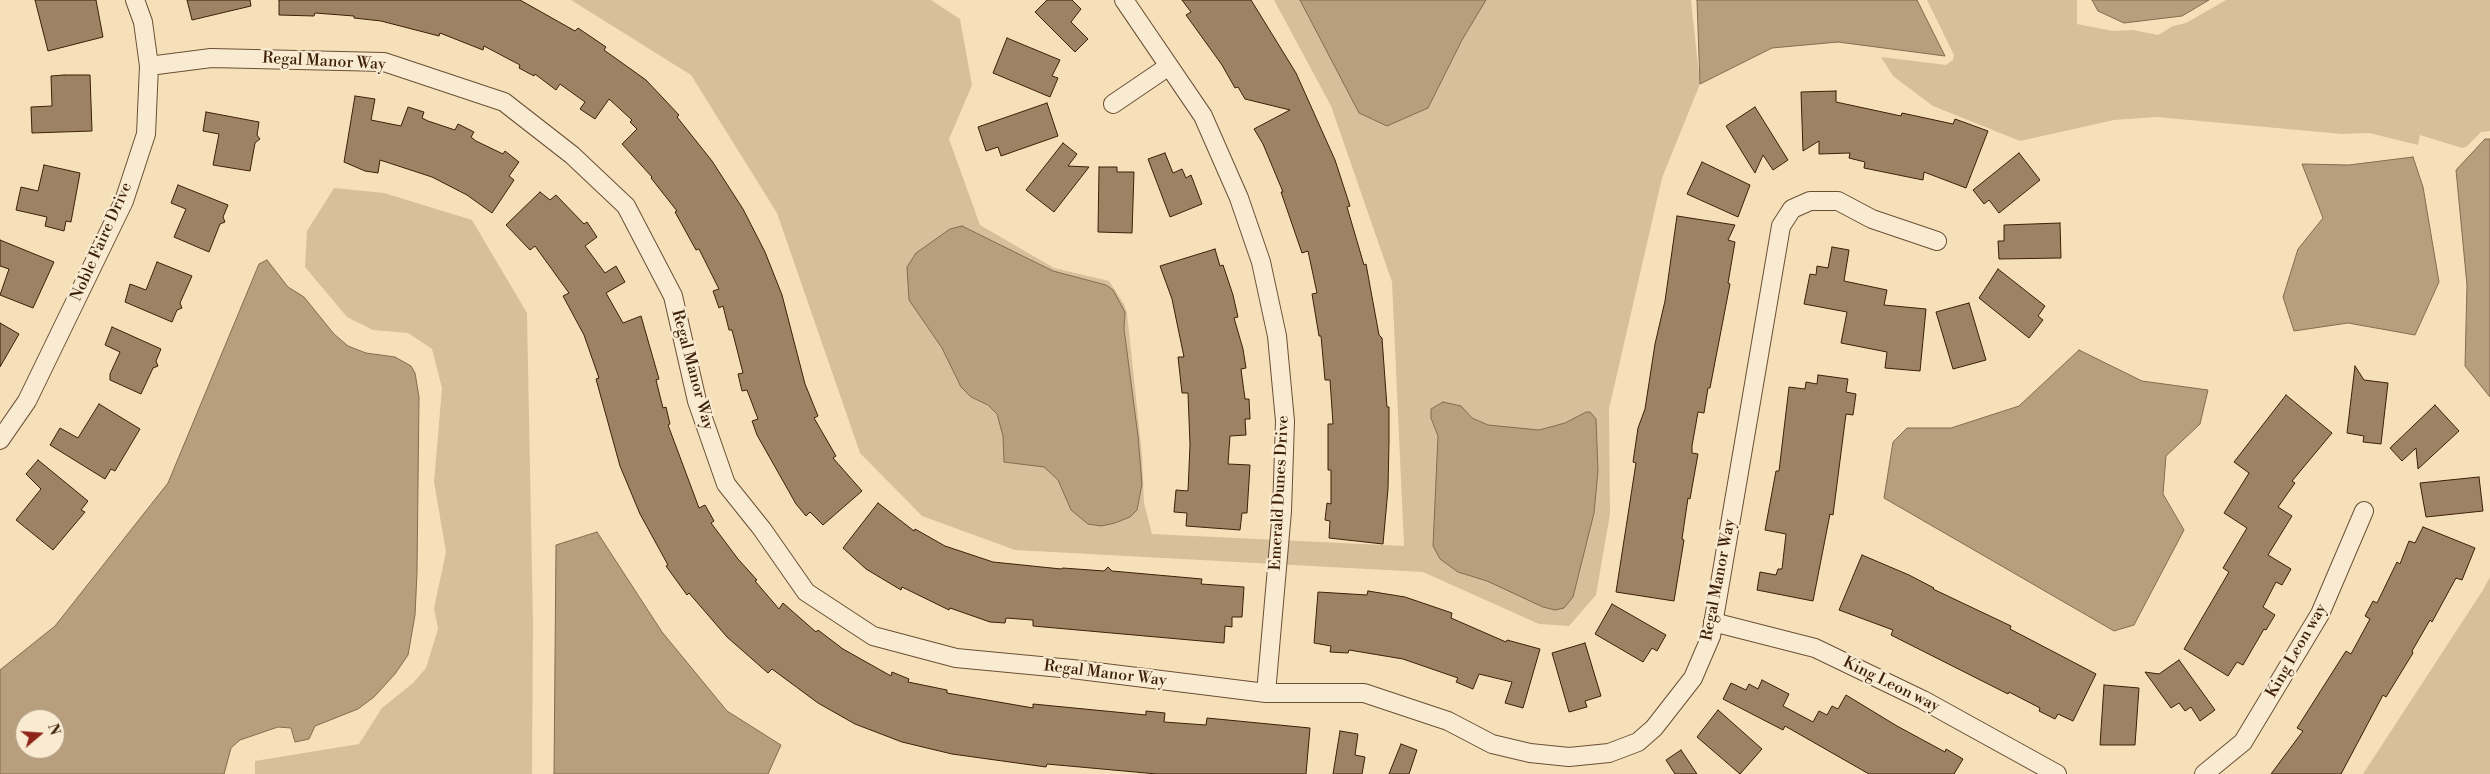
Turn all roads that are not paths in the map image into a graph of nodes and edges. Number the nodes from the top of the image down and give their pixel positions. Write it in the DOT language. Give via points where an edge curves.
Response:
graph roads {
  1 [pos="135,0"];
  2 [pos="1124,0"];
  3 [pos="149,66"];
  4 [pos="1169,66"];
  5 [pos="1113,104"];
  6 [pos="1938,241"];
  7 [pos="0,440"];
  8 [pos="2364,511"];
  9 [pos="1713,622"];
  10 [pos="1266,693"];
  11 [pos="2057,774"];
  12 [pos="2204,774"];
  1 -- 3 [label="street, Noble Faire Drive" via="143,22"];
  2 -- 4 [label="street, Emerald Dunes Drive"];
  3 -- 7 [label="street, Noble Faire Drive" via="146,134 124,201 27,401"];
  3 -- 10 [label="street, Regal Manor Way" via="211,58 384,62 504,102 572,155 626,206 673,296 697,401 726,484 806,592 873,636 956,658"];
  4 -- 5 [label="street"];
  4 -- 10 [label="street, Emerald Dunes Drive" via="1203,116 1239,198 1261,262 1277,336 1285,421 1282,512"];
  6 -- 9 [label="street, Regal Manor Way" via="1872,219 1838,200 1810,200 1792,210 1781,226"];
  8 -- 12 [label="street, King Leon way" via="2320,614 2248,734 2243,742"];
  9 -- 10 [label="street, Regal Manor Way" via="1711,636 1693,678 1654,728 1638,742 1609,753 1569,757 1530,753 1492,744 1448,721 1364,693"];
  9 -- 11 [label="street, King Leon way" via="1815,648 1923,700"];
}
